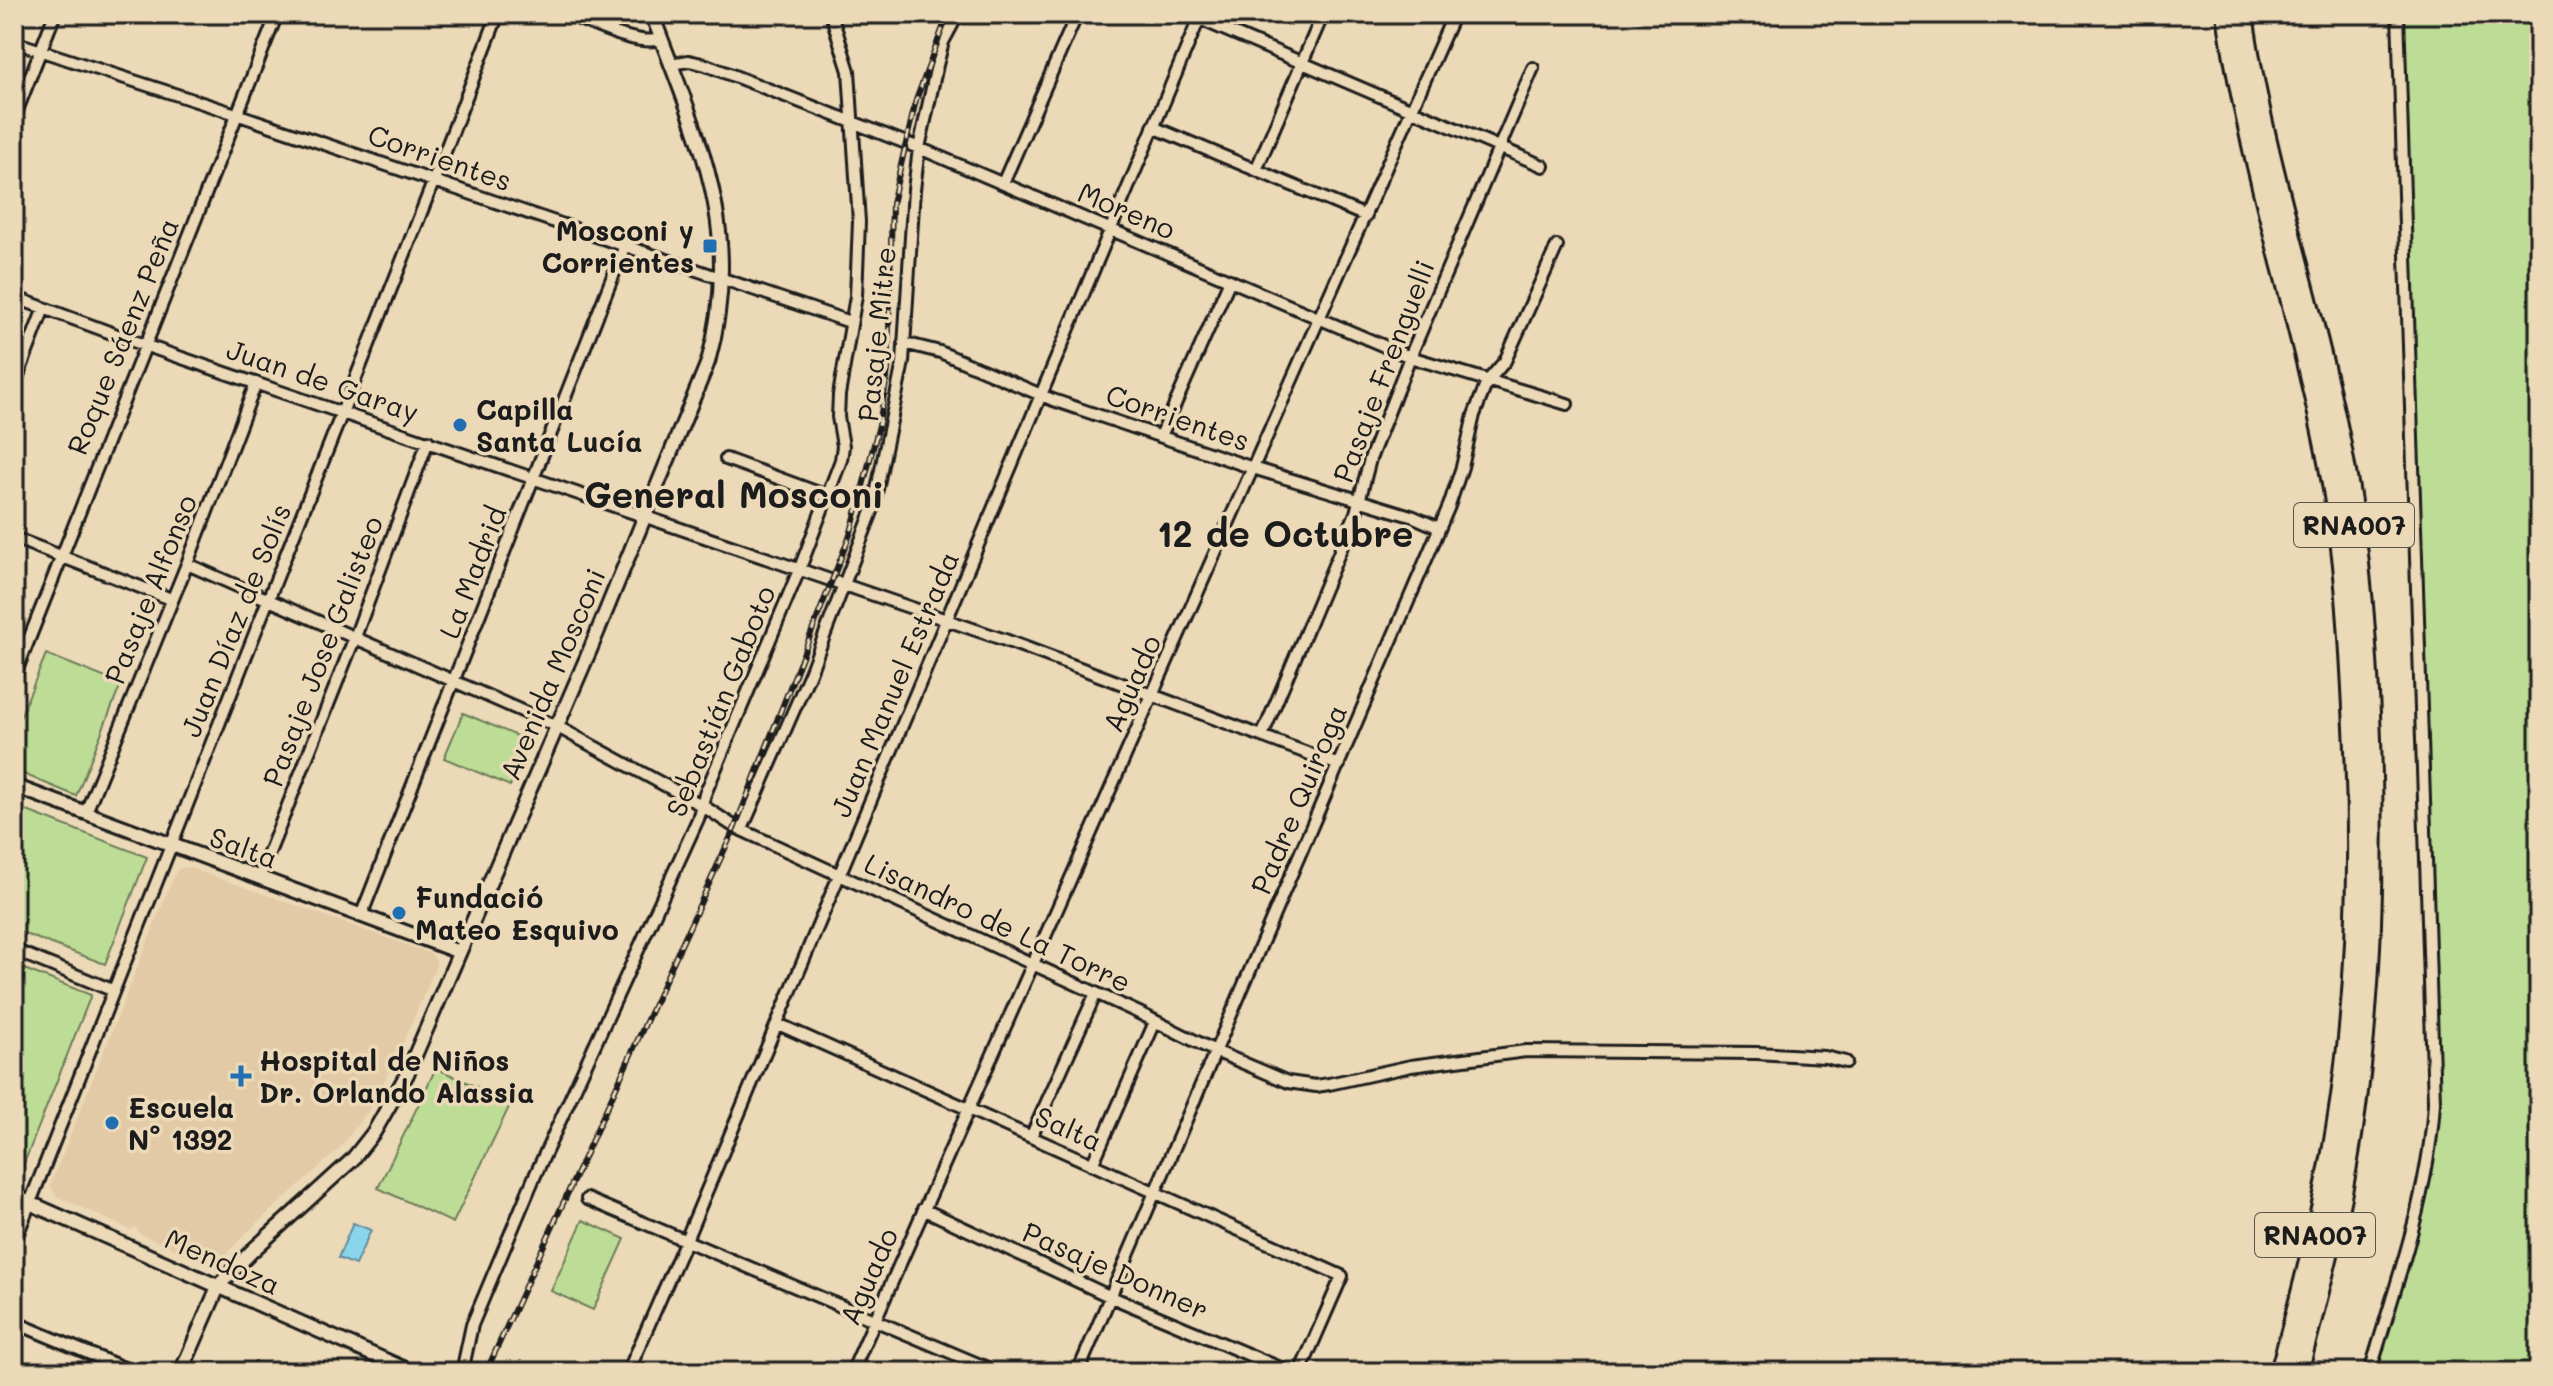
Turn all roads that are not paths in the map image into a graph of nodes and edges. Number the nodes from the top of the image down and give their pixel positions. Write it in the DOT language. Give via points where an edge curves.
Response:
graph roads {
  1 [pos="55,14"];
  2 [pos="277,14"];
  3 [pos="498,14"];
  4 [pos="567,14"];
  5 [pos="652,14"];
  6 [pos="831,14"];
  7 [pos="958,14"];
  8 [pos="1077,14"];
  9 [pos="1323,14"];
  10 [pos="1454,14"];
  11 [pos="2227,14"];
  12 [pos="2243,14"];
  13 [pos="2398,14"];
  14 [pos="1196,15"];
  15 [pos="661,39"];
  16 [pos="14,42"];
  17 [pos="40,51"];
  18 [pos="1302,62"];
  19 [pos="670,64"];
  20 [pos="1533,68"];
  21 [pos="1414,109"];
  22 [pos="236,114"];
  23 [pos="14,118"];
  24 [pos="851,121"];
  25 [pos="1153,127"];
  26 [pos="1500,147"];
  27 [pos="919,148"];
  28 [pos="1543,166"];
  29 [pos="1256,170"];
  30 [pos="434,180"];
  31 [pos="1003,183"];
  32 [pos="1366,216"];
  33 [pos="1112,230"];
  34 [pos="625,245"];
  35 [pos="1557,246"];
  36 [pos="722,278"];
  37 [pos="1230,280"];
  38 [pos="14,297"];
  39 [pos="44,308"];
  40 [pos="1319,319"];
  41 [pos="850,322"];
  42 [pos="904,343"];
  43 [pos="144,345"];
  44 [pos="1410,357"];
  45 [pos="1487,382"];
  46 [pos="256,383"];
  47 [pos="14,386"];
  48 [pos="1041,394"];
  49 [pos="1567,404"];
  50 [pos="343,413"];
  51 [pos="1161,436"];
  52 [pos="428,441"];
  53 [pos="726,459"];
  54 [pos="1253,468"];
  55 [pos="534,477"];
  56 [pos="827,496"];
  57 [pos="1358,500"];
  58 [pos="645,516"];
  59 [pos="1439,528"];
  60 [pos="14,538"];
  61 [pos="61,556"];
  62 [pos="187,564"];
  63 [pos="800,568"];
  64 [pos="844,584"];
  65 [pos="171,599"];
  66 [pos="268,600"];
  67 [pos="948,621"];
  68 [pos="355,637"];
  69 [pos="14,677"];
  70 [pos="455,680"];
  71 [pos="1152,695"];
  72 [pos="556,726"];
  73 [pos="1262,736"];
  74 [pos="1339,765"];
  75 [pos="14,786"];
  76 [pos="703,806"];
  77 [pos="86,812"];
  78 [pos="742,829"];
  79 [pos="171,846"];
  80 [pos="839,876"];
  81 [pos="259,878"];
  82 [pos="361,916"];
  83 [pos="14,950"];
  84 [pos="459,952"];
  85 [pos="1032,964"];
  86 [pos="112,990"];
  87 [pos="1096,993"];
  88 [pos="1155,1022"];
  89 [pos="778,1024"];
  90 [pos="2355,1046"];
  91 [pos="1215,1051"];
  92 [pos="1846,1062"];
  93 [pos="2349,1096"];
  94 [pos="967,1109"];
  95 [pos="1031,1137"];
  96 [pos="1092,1165"];
  97 [pos="1155,1193"];
  98 [pos="14,1196"];
  99 [pos="587,1199"];
  100 [pos="29,1202"];
  101 [pos="923,1209"];
  102 [pos="686,1240"];
  103 [pos="14,1243"];
  104 [pos="219,1285"];
  105 [pos="1109,1296"];
  106 [pos="874,1320"];
  107 [pos="14,1322"];
  108 [pos="407,1371"];
  109 [pos="133,1372"];
  110 [pos="181,1372"];
  111 [pos="462,1372"];
  112 [pos="628,1372"];
  113 [pos="852,1372"];
  114 [pos="997,1372"];
  115 [pos="1078,1372"];
  116 [pos="1290,1372"];
  117 [pos="1300,1372"];
  118 [pos="2280,1372"];
  119 [pos="2298,1372"];
  120 [pos="2370,1372"];
  1 -- 17 [label="street"];
  2 -- 22 [label="street, Roque Sáenz Peña"];
  3 -- 30 [label="street, Juan Díaz de Solís"];
  4 -- 15 [label="street" via="636,39"];
  5 -- 15 [label="street, Avenida Mosconi"];
  6 -- 24 [label="street, Sebastián Gaboto" via="849,71"];
  7 -- 27 [label="street, Pasaje Mitre" via="943,42"];
  8 -- 31 [label="street"];
  9 -- 18 [label="street"];
  10 -- 21 [label="street, Aguado"];
  11 -- 90 [label="highway, RNA007" via="2246,125 2318,414 2338,528 2357,774"];
  12 -- 90 [label="highway, RNA007" via="2262,122 2335,413 2362,593 2373,870"];
  13 -- 120 [label="street" via="2434,1102 2423,1191"];
  14 -- 18 [label="street"];
  14 -- 25 [label="street, Juan Manuel Estrada"];
  15 -- 19 [label="street, Avenida Mosconi"];
  16 -- 17 [label="street, Corrientes"];
  17 -- 22 [label="street, Corrientes"];
  17 -- 23 [label="street"];
  18 -- 21 [label="street"];
  18 -- 29 [label="street"];
  19 -- 24 [label="street, Moreno" via="706,65"];
  19 -- 36 [label="street, Avenida Mosconi" via="715,192"];
  20 -- 26 [label="street, Pasaje Frenguelli"];
  21 -- 26 [label="street"];
  21 -- 32 [label="street, Aguado"];
  22 -- 30 [label="street, Corrientes"];
  22 -- 43 [label="street, Roque Sáenz Peña"];
  24 -- 27 [label="street, Moreno"];
  24 -- 41 [label="street, Sebastián Gaboto" via="859,222"];
  25 -- 29 [label="street"];
  25 -- 33 [label="street, Juan Manuel Estrada"];
  26 -- 28 [label="street"];
  26 -- 44 [label="street, Pasaje Frenguelli"];
  27 -- 31 [label="street, Moreno"];
  27 -- 42 [label="street, Pasaje Mitre"];
  29 -- 32 [label="street"];
  30 -- 34 [label="street, Corrientes"];
  30 -- 50 [label="street, Juan Díaz de Solís"];
  31 -- 33 [label="street, Moreno"];
  32 -- 40 [label="street, Aguado"];
  33 -- 37 [label="street, Moreno"];
  33 -- 48 [label="street, Juan Manuel Estrada"];
  34 -- 36 [label="street, Corrientes"];
  34 -- 55 [label="street, La Madrid"];
  35 -- 45 [label="street, Padre Quiroga" via="1505,361"];
  36 -- 41 [label="street, Corrientes"];
  36 -- 58 [label="street, Avenida Mosconi" via="708,362"];
  37 -- 40 [label="street, Moreno"];
  37 -- 51 [label="street"];
  38 -- 39 [label="street, Juan de Garay"];
  39 -- 43 [label="street, Juan de Garay"];
  39 -- 47 [label="street"];
  40 -- 44 [label="street, Moreno"];
  40 -- 54 [label="street, Aguado"];
  41 -- 56 [label="street, Sebastián Gaboto" via="839,395 843,446"];
  42 -- 48 [label="street, Corrientes" via="940,352"];
  42 -- 64 [label="street, Pasaje Mitre" via="879,485"];
  43 -- 46 [label="street, Juan de Garay"];
  43 -- 61 [label="street, Roque Sáenz Peña"];
  44 -- 45 [label="street, Moreno"];
  44 -- 57 [label="street, Pasaje Frenguelli"];
  45 -- 49 [label="street, Moreno"];
  45 -- 59 [label="street, Padre Quiroga"];
  46 -- 50 [label="street, Juan de Garay"];
  46 -- 62 [label="street, Pasaje Alfonso"];
  48 -- 51 [label="street, Corrientes"];
  48 -- 67 [label="street, Juan Manuel Estrada"];
  50 -- 52 [label="street, Juan de Garay"];
  50 -- 66 [label="street, Juan Díaz de Solís"];
  51 -- 54 [label="street, Corrientes"];
  52 -- 55 [label="street, Juan de Garay"];
  52 -- 68 [label="street, Pasaje Jose Galisteo"];
  53 -- 56 [label="street"];
  54 -- 57 [label="street, Corrientes"];
  54 -- 71 [label="street, Aguado"];
  55 -- 58 [label="street, Juan de Garay"];
  55 -- 70 [label="street, La Madrid"];
  56 -- 63 [label="street, Sebastián Gaboto"];
  57 -- 59 [label="street, Corrientes"];
  57 -- 73 [label="street, Pasaje Frenguelli"];
  58 -- 63 [label="street, Juan de Garay"];
  58 -- 72 [label="street, Avenida Mosconi"];
  59 -- 74 [label="street, Padre Quiroga"];
  60 -- 61 [label="street"];
  61 -- 65 [label="street"];
  61 -- 69 [label="street, Roque Sáenz Peña"];
  62 -- 65 [label="street, Pasaje Alfonso"];
  62 -- 66 [label="street, Lisandro de La Torre"];
  63 -- 64 [label="street, Juan de Garay"];
  63 -- 76 [label="street, Sebastián Gaboto"];
  64 -- 67 [label="street, Juan de Garay"];
  64 -- 78 [label="street, Pasaje Mitre"];
  65 -- 77 [label="street, Pasaje Alfonso"];
  66 -- 68 [label="street, Lisandro de La Torre"];
  66 -- 79 [label="street, Juan Díaz de Solís"];
  67 -- 71 [label="street, Juan de Garay"];
  67 -- 80 [label="street, Juan Manuel Estrada"];
  68 -- 70 [label="street, Lisandro de La Torre"];
  68 -- 81 [label="street, Pasaje Jose Galisteo"];
  70 -- 72 [label="street, Lisandro de La Torre"];
  70 -- 82 [label="street, La Madrid"];
  71 -- 73 [label="street, Juan de Garay"];
  71 -- 85 [label="street, Aguado"];
  72 -- 76 [label="street, Lisandro de La Torre"];
  72 -- 84 [label="street, Avenida Mosconi"];
  73 -- 74 [label="street, Juan de Garay"];
  74 -- 91 [label="street, Padre Quiroga"];
  75 -- 77 [label="street, Salta"];
  76 -- 78 [label="street, Lisandro de La Torre"];
  76 -- 111 [label="street, Sebastián Gaboto" via="505,1246 472,1325"];
  77 -- 79 [label="street, Salta"];
  78 -- 80 [label="street, Lisandro de La Torre"];
  79 -- 81 [label="street, Salta"];
  79 -- 86 [label="street, Juan Díaz de Solís"];
  80 -- 85 [label="street, Lisandro de La Torre"];
  80 -- 89 [label="street, Juan Manuel Estrada"];
  81 -- 82 [label="street, Salta"];
  82 -- 84 [label="street, Salta"];
  83 -- 86 [label="street"];
  84 -- 104 [label="street, Avenida Mosconi" via="407,1074 374,1132 352,1160"];
  85 -- 87 [label="street, Lisandro de La Torre"];
  85 -- 94 [label="street, Aguado"];
  86 -- 100 [label="street, Juan Díaz de Solís"];
  87 -- 88 [label="street, Lisandro de La Torre"];
  87 -- 95 [label="street"];
  88 -- 91 [label="street, Lisandro de La Torre"];
  88 -- 96 [label="street"];
  89 -- 94 [label="street, Salta"];
  89 -- 102 [label="street, Juan Manuel Estrada"];
  90 -- 93 [label="highway, RNA007"];
  91 -- 92 [label="street, Lisandro de La Torre" via="1288,1082 1316,1086 1411,1066 1526,1051 1757,1053"];
  91 -- 97 [label="street, Padre Quiroga"];
  93 -- 118 [label="highway, RNA007"];
  93 -- 119 [label="highway, RNA007" via="2336,1216"];
  94 -- 95 [label="street, Salta"];
  94 -- 101 [label="street, Aguado"];
  95 -- 96 [label="street, Salta"];
  96 -- 97 [label="street, Salta"];
  97 -- 105 [label="street, Padre Quiroga"];
  97 -- 117 [label="street, Salta" via="1342,1276"];
  98 -- 100 [label="street, Mendoza"];
  99 -- 102 [label="street"];
  100 -- 103 [label="street, Juan Díaz de Solís"];
  100 -- 104 [label="street, Mendoza"];
  101 -- 105 [label="street, Pasaje Donner"];
  101 -- 106 [label="street, Aguado"];
  102 -- 106 [label="street"];
  102 -- 112 [label="street, Juan Manuel Estrada"];
  104 -- 108 [label="street, Mendoza"];
  104 -- 110 [label="street"];
  105 -- 115 [label="street, Padre Quiroga"];
  105 -- 116 [label="street, Pasaje Donner"];
  106 -- 113 [label="street, Aguado"];
  106 -- 114 [label="street"];
  107 -- 109 [label="street"];
}
